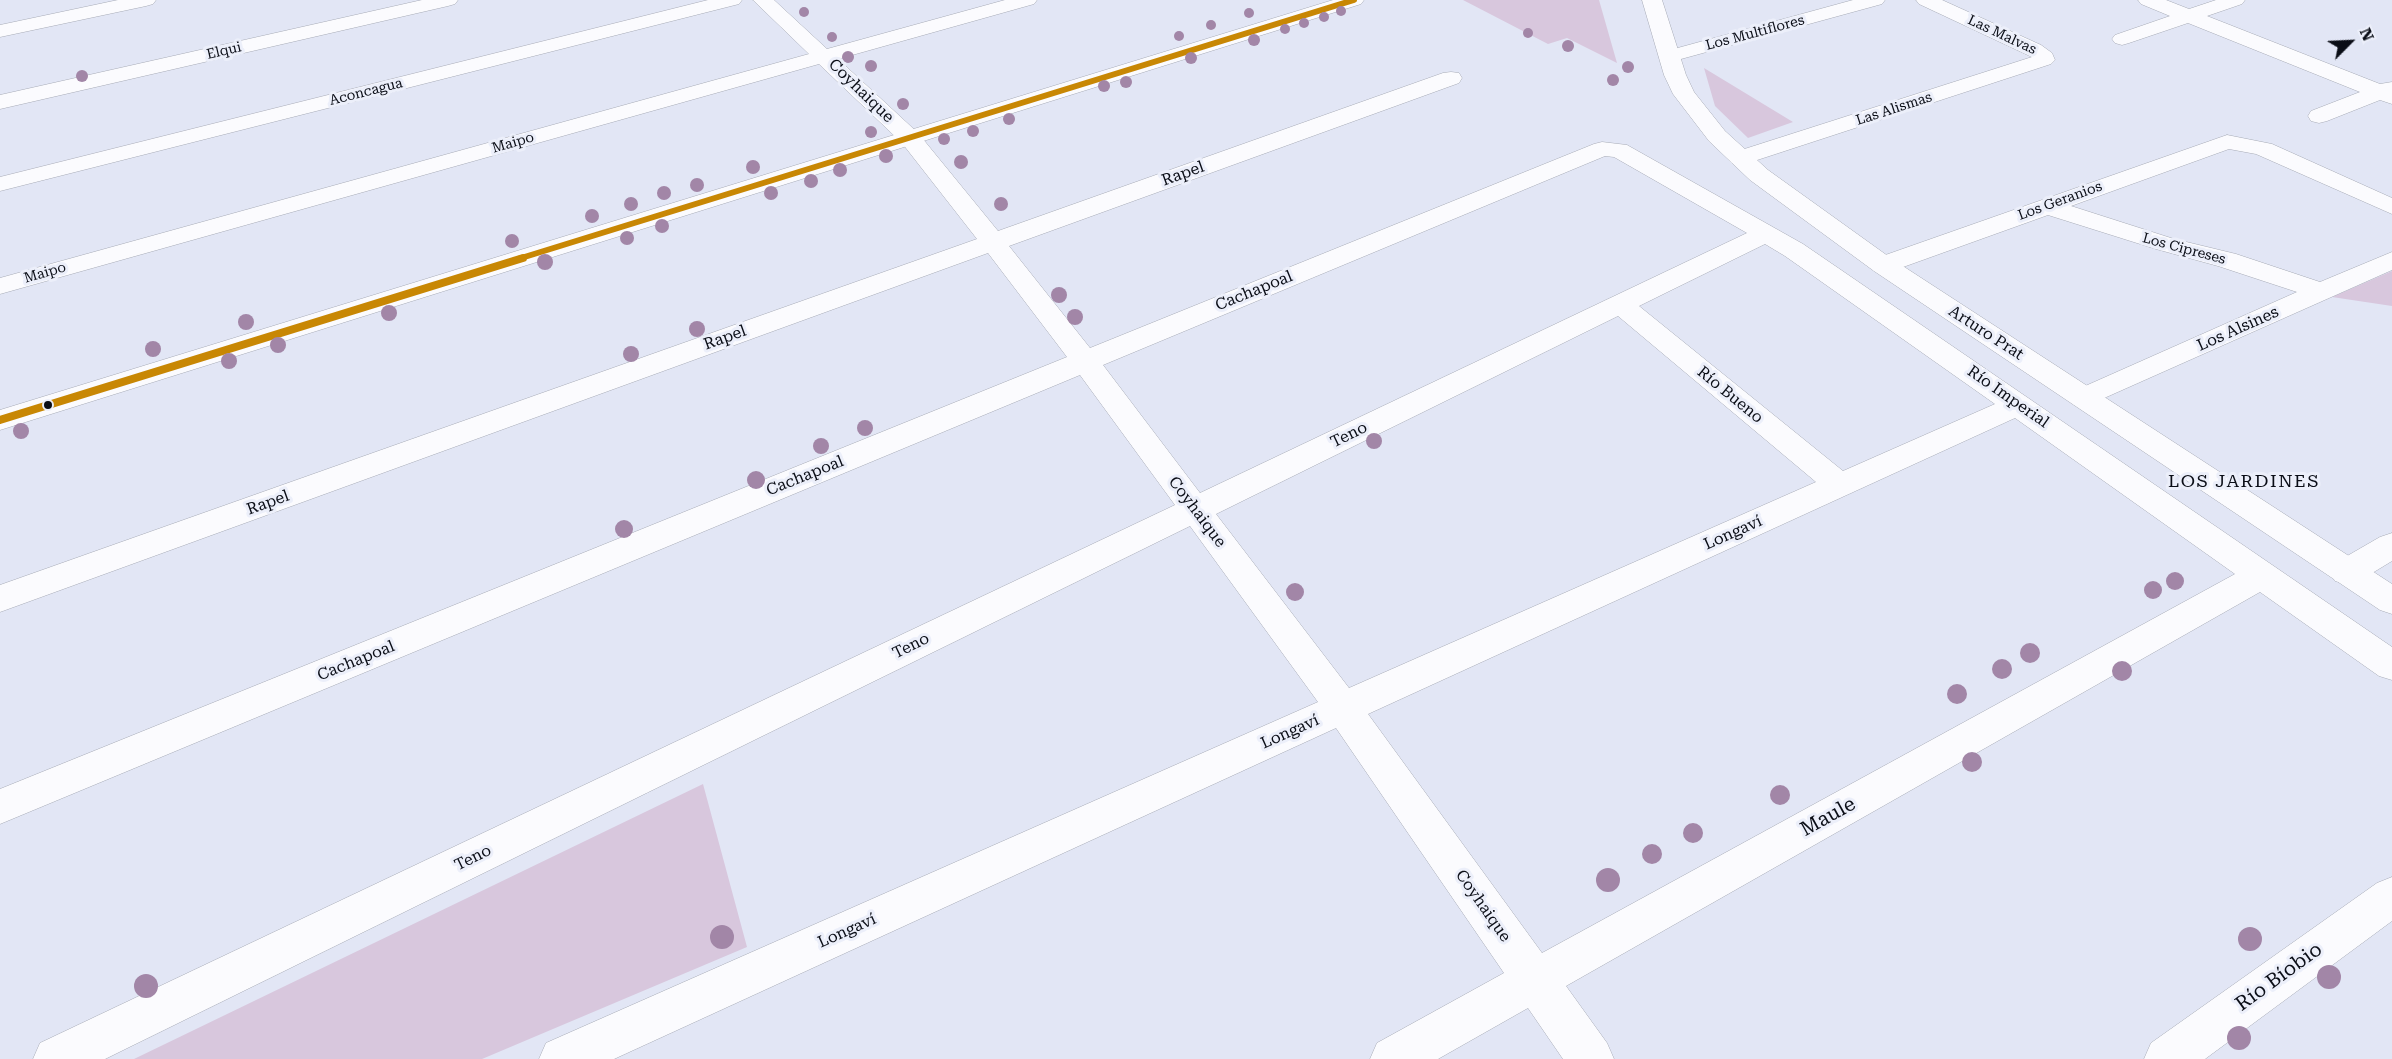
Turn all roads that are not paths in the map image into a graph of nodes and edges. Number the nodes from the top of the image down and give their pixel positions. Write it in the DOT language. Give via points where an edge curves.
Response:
graph roads {
  1 [pos="146,0"];
  2 [pos="448,0"];
  3 [pos="732,0"];
  4 [pos="763,0"];
  5 [pos="1027,0"];
  6 [pos="1354,0"];
  7 [pos="1652,0"];
  8 [pos="1875,0"];
  9 [pos="1926,0"];
  10 [pos="2148,0"];
  11 [pos="2235,0"];
  12 [pos="2188,16"];
  13 [pos="0,31"];
  14 [pos="2122,39"];
  15 [pos="825,56"];
  16 [pos="1670,56"];
  17 [pos="2045,57"];
  18 [pos="1451,78"];
  19 [pos="2388,92"];
  20 [pos="0,102"];
  21 [pos="2319,116"];
  22 [pos="910,138"];
  23 [pos="1611,149"];
  24 [pos="1740,158"];
  25 [pos="0,184"];
  26 [pos="2046,206"];
  27 [pos="2392,207"];
  28 [pos="1766,234"];
  29 [pos="993,242"];
  30 [pos="2392,260"];
  31 [pos="1883,264"];
  32 [pos="0,286"];
  33 [pos="2322,292"];
  34 [pos="1620,304"];
  35 [pos="1085,361"];
  36 [pos="2085,398"];
  37 [pos="2018,405"];
  38 [pos="0,420"];
  39 [pos="1840,485"];
  40 [pos="1195,509"];
  41 [pos="2392,545"];
  42 [pos="2347,572"];
  43 [pos="2262,575"];
  44 [pos="0,599"];
  45 [pos="2392,601"];
  46 [pos="2392,666"];
  47 [pos="1343,708"];
  48 [pos="0,807"];
  49 [pos="2392,896"];
  50 [pos="1536,980"];
  51 [pos="56,1059"];
  52 [pos="562,1059"];
  53 [pos="1394,1059"];
  54 [pos="1591,1059"];
  55 [pos="2167,1059"];
  1 -- 13 [label="street"];
  2 -- 20 [label="street, Elqui"];
  3 -- 25 [label="street, Aconcagua"];
  4 -- 15 [label="street, Coyhaique"];
  5 -- 15 [label="street, Maipo"];
  6 -- 22 [label="street"];
  7 -- 16 [label="street, Arturo Prat"];
  8 -- 16 [label="street, Los Multiflores"];
  9 -- 17 [label="street, Las Malvas"];
  10 -- 12 [label="street"];
  11 -- 12 [label="street"];
  12 -- 14 [label="street"];
  12 -- 19 [label="street"];
  15 -- 22 [label="street, Coyhaique"];
  15 -- 32 [label="street, Maipo"];
  16 -- 24 [label="street, Arturo Prat" via="1684,94"];
  17 -- 24 [label="street, Las Alismas"];
  18 -- 29 [label="street, Rapel"];
  19 -- 21 [label="street"];
  22 -- 29 [label="street, Coyhaique"];
  22 -- 38 [label="street"];
  23 -- 28 [label="street, Río Imperial"];
  23 -- 35 [label="street, Cachapoal" via="1595,151"];
  24 -- 31 [label="street, Arturo Prat" via="1798,206"];
  26 -- 27 [label="street, Los Geranios" via="2218,144 2239,142 2264,149"];
  26 -- 31 [label="street, Los Geranios"];
  26 -- 33 [label="street, Los Cipreses"];
  28 -- 34 [label="street, Teno"];
  28 -- 37 [label="street, Río Imperial"];
  29 -- 35 [label="street, Coyhaique"];
  29 -- 44 [label="street, Rapel"];
  30 -- 33 [label="street, Los Alsines"];
  31 -- 36 [label="street, Arturo Prat"];
  33 -- 36 [label="street, Los Alsines"];
  34 -- 39 [label="street, Río Bueno"];
  34 -- 40 [label="street, Teno"];
  35 -- 40 [label="street, Coyhaique"];
  35 -- 48 [label="street, Cachapoal"];
  36 -- 42 [label="street, Arturo Prat"];
  37 -- 39 [label="street, Longaví"];
  37 -- 43 [label="street, Río Imperial"];
  39 -- 47 [label="street, Longaví"];
  40 -- 47 [label="street, Coyhaique"];
  40 -- 51 [label="street, Teno"];
  41 -- 42 [label="street"];
  42 -- 45 [label="street, Arturo Prat"];
  43 -- 46 [label="street, Río Imperial"];
  43 -- 50 [label="street, Maule"];
  47 -- 50 [label="street, Coyhaique"];
  47 -- 52 [label="street, Longaví"];
  49 -- 55 [label="street, Río Bíobio"];
  50 -- 53 [label="street, Maule"];
  50 -- 54 [label="street, Coyhaique"];
}
